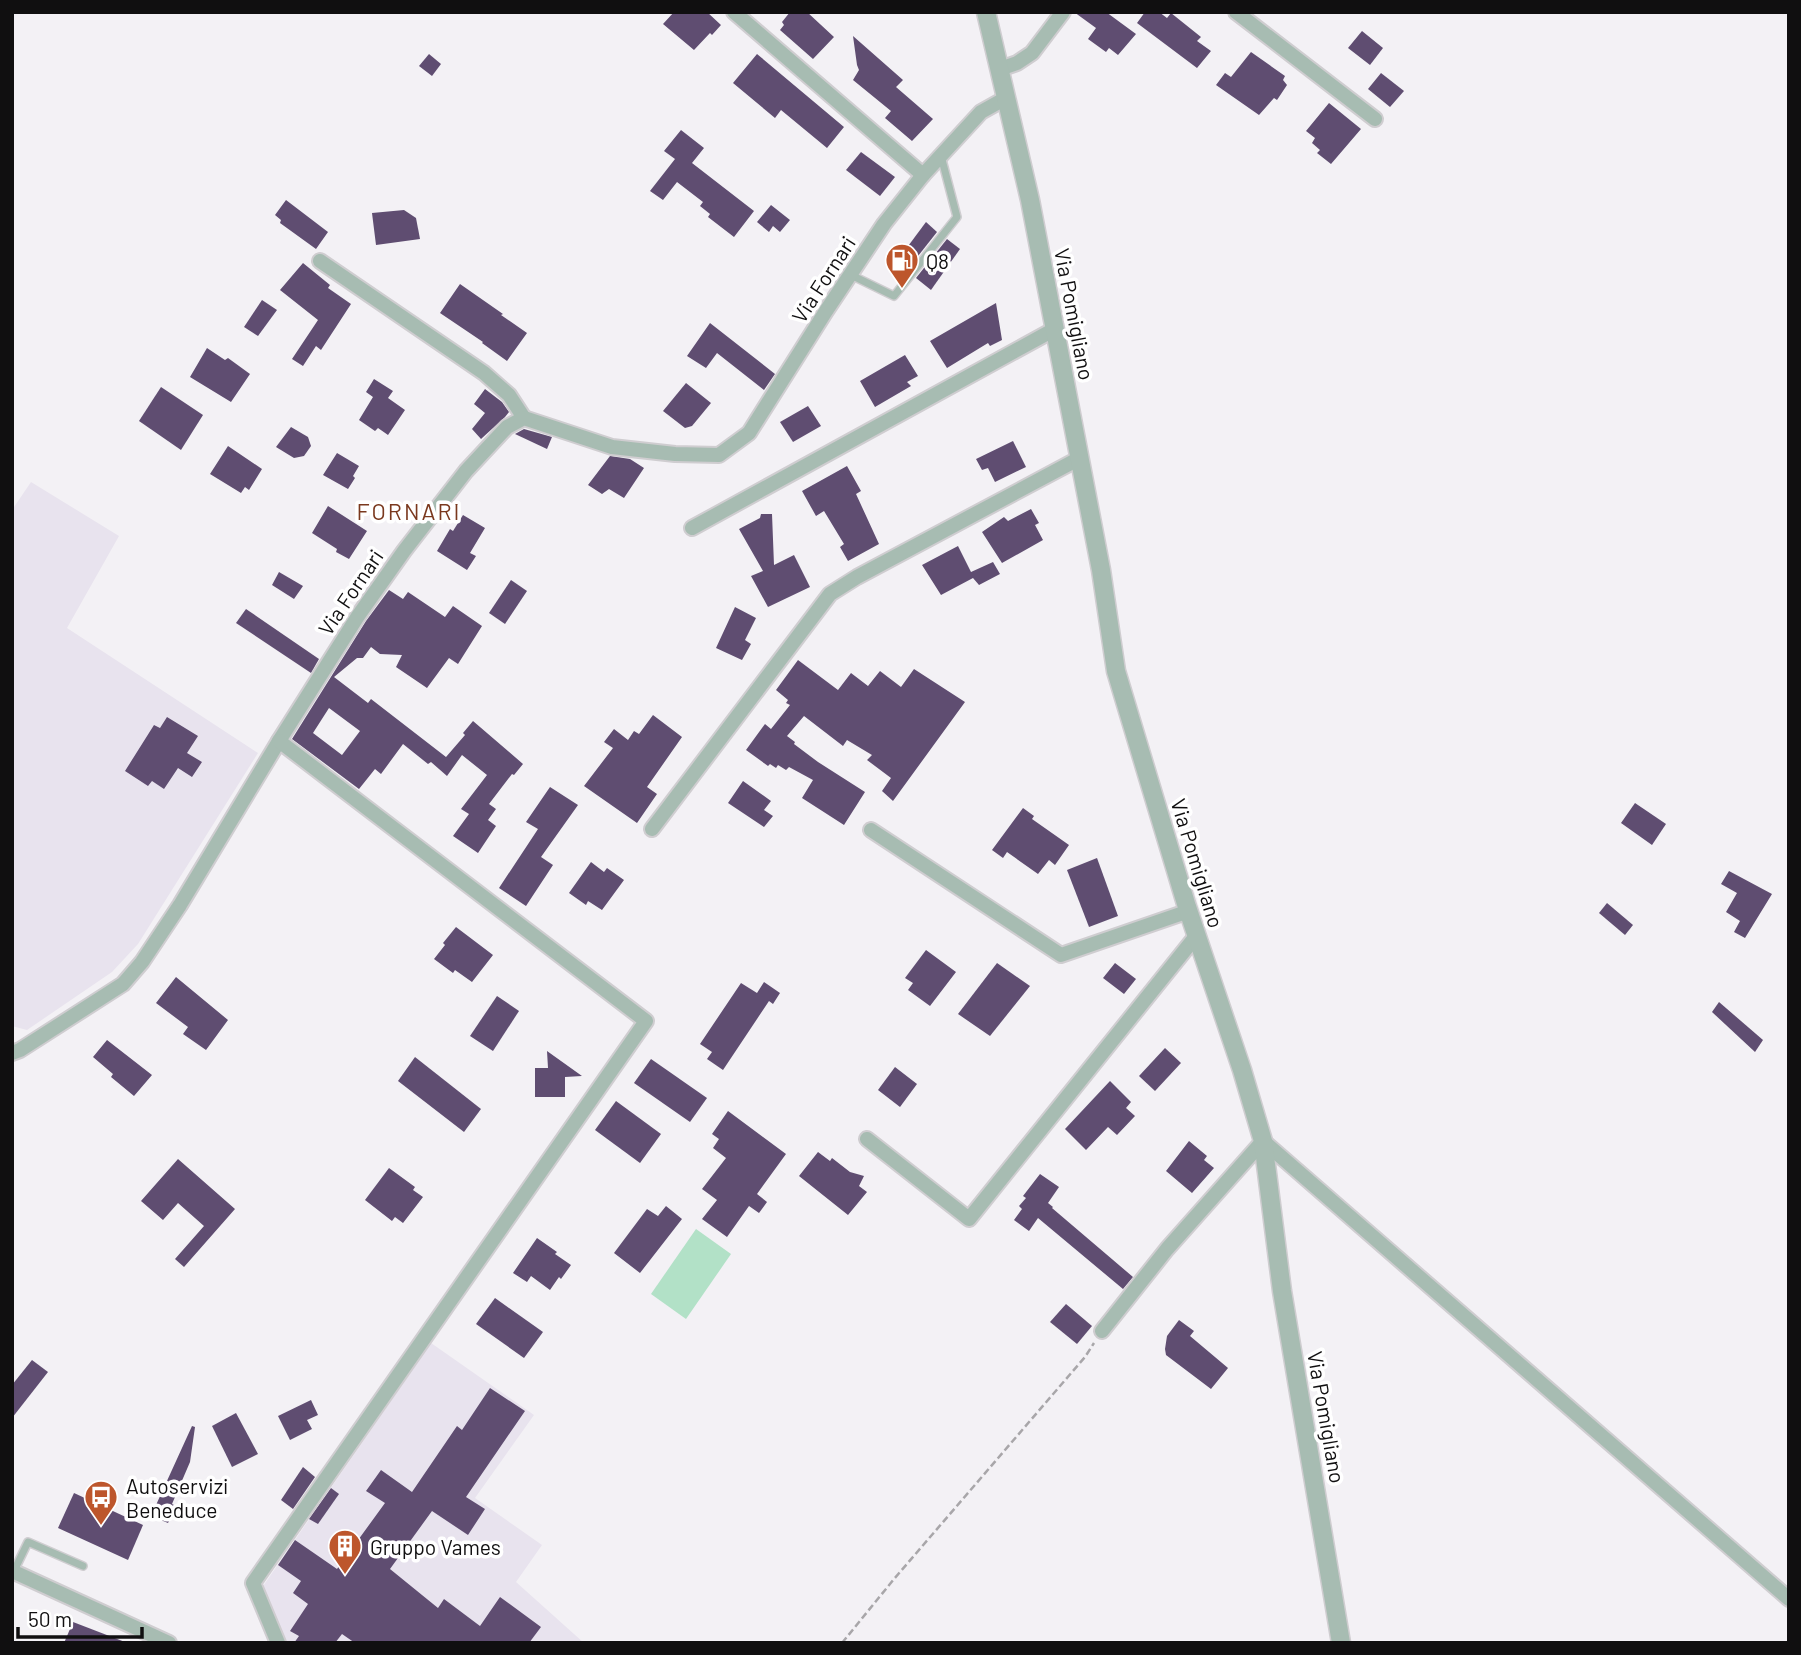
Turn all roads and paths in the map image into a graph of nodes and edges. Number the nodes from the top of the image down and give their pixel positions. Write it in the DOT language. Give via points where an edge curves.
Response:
graph roads {
  1 [pos="734,12"];
  2 [pos="986,12"];
  3 [pos="1063,12"];
  4 [pos="1236,12"];
  5 [pos="1000,69"];
  6 [pos="1006,98"];
  7 [pos="1375,119"];
  8 [pos="940,155"];
  9 [pos="923,175"];
  10 [pos="320,261"];
  11 [pos="850,275"];
  12 [pos="1055,329"];
  13 [pos="524,418"];
  14 [pos="1080,458"];
  15 [pos="692,528"];
  16 [pos="279,741"];
  17 [pos="652,829"];
  18 [pos="871,830"];
  19 [pos="1189,911"];
  20 [pos="1196,935"];
  21 [pos="12,1053"];
  22 [pos="867,1139"];
  23 [pos="1263,1141"];
  24 [pos="1102,1331"];
  25 [pos="83,1566"];
  26 [pos="13,1571"];
  27 [pos="1789,1599"];
  28 [pos="169,1643"];
  29 [pos="278,1643"];
  30 [pos="842,1643"];
  31 [pos="1341,1643"];
  1 -- 9 [label="street"];
  2 -- 5 [label="street, Via Pomigliano"];
  3 -- 5 [label="street" via="1032,53"];
  4 -- 7 [label="street"];
  5 -- 6 [label="street, Via Pomigliano"];
  6 -- 8 [label="street, Via Fornari" via="981,112"];
  6 -- 12 [label="street, Via Pomigliano"];
  8 -- 9 [label="street, Via Fornari"];
  8 -- 11 [label="lane" via="957,218 894,296"];
  9 -- 11 [label="street, Via Fornari"];
  10 -- 13 [label="street" via="484,373 509,395"];
  11 -- 13 [label="street, Via Fornari" via="748,433 719,455 611,447"];
  12 -- 14 [label="street, Via Pomigliano"];
  12 -- 15 [label="street"];
  13 -- 16 [label="street, Via Fornari" via="507,427 467,471 404,551"];
  14 -- 17 [label="street" via="830,594"];
  14 -- 19 [label="street, Via Pomigliano" via="1116,671"];
  16 -- 21 [label="street, Via Fornari" via="142,962 122,984"];
  16 -- 29 [label="street" via="646,1021 253,1583 272,1614"];
  18 -- 19 [label="street" via="1060,956"];
  19 -- 20 [label="street, Via Pomigliano"];
  20 -- 22 [label="street" via="969,1219"];
  20 -- 23 [label="street, Via Pomigliano"];
  23 -- 24 [label="street"];
  23 -- 27 [label="street"];
  23 -- 31 [label="street, Via Pomigliano" via="1282,1291"];
  24 -- 30 [label="path" via="1085,1357"];
  25 -- 26 [label="lane" via="28,1542"];
  26 -- 28 [label="street"];
}
